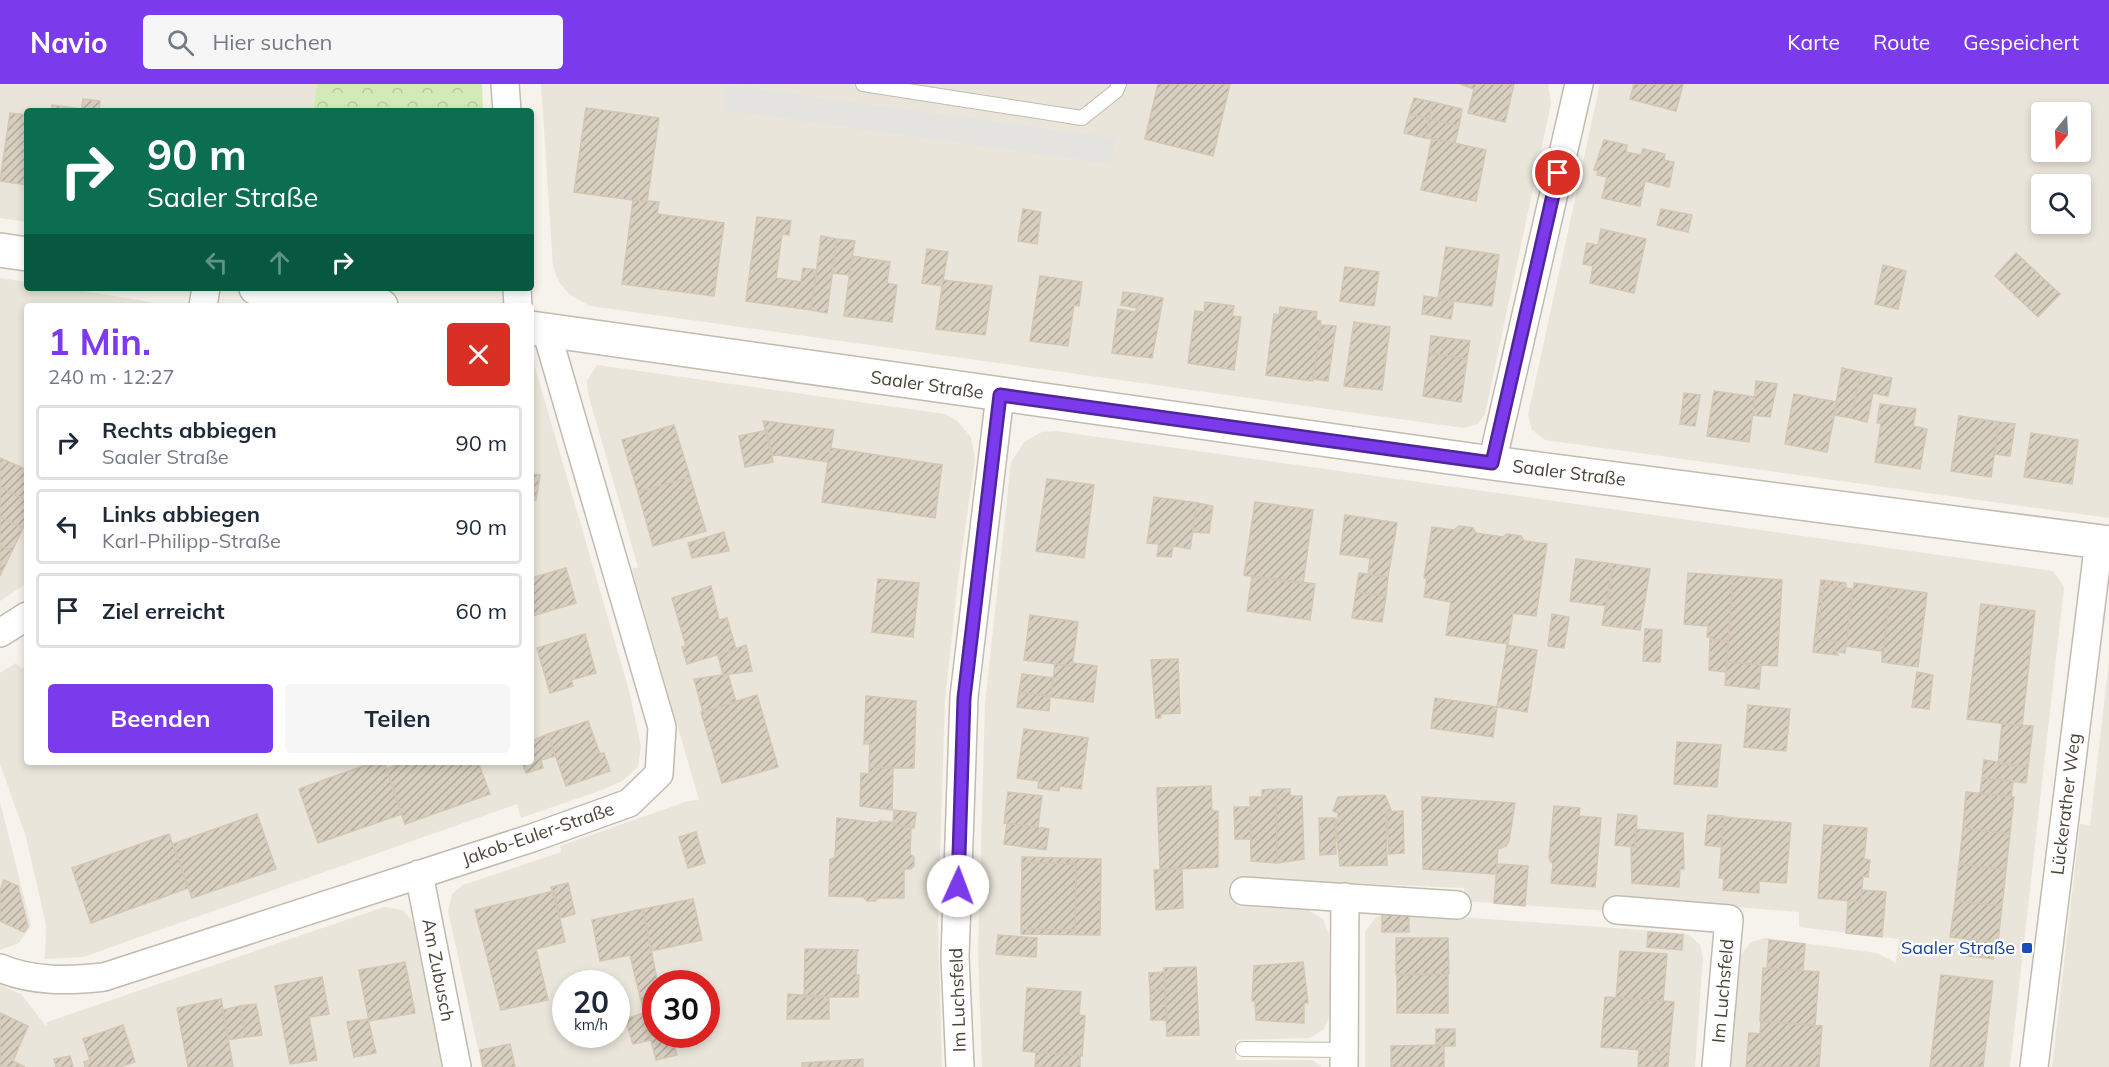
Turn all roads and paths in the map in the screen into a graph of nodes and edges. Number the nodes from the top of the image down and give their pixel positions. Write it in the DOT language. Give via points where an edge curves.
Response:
graph roads {
  1 [pos="505,84"];
  2 [pos="863,84"];
  3 [pos="1119,84"];
  4 [pos="1579,84"];
  5 [pos="507,108"];
  6 [pos="0,250"];
  7 [pos="24,254"];
  8 [pos="277,291"];
  9 [pos="360,303"];
  10 [pos="538,329"];
  11 [pos="1000,395"];
  12 [pos="1492,463"];
  13 [pos="2104,542"];
  14 [pos="24,618"];
  15 [pos="0,633"];
  16 [pos="419,874"];
  17 [pos="1244,891"];
  18 [pos="1345,897"];
  19 [pos="1457,905"];
  20 [pos="1617,910"];
  21 [pos="0,968"];
  22 [pos="1243,1049"];
  23 [pos="1344,1058"];
  24 [pos="457,1067"];
  25 [pos="960,1067"];
  26 [pos="1716,1067"];
  27 [pos="2034,1067"];
  1 -- 5 [label="street"];
  2 -- 3 [label="lane" via="1082,118"];
  4 -- 12 [label="street"];
  6 -- 7 [label="street"];
  8 -- 9 [label="street"];
  10 -- 11 [label="street, Saaler Straße"];
  10 -- 16 [label="street, Jakob-Euler-Straße" via="662,727 659,774 629,803"];
  11 -- 12 [label="street, Saaler Straße"];
  11 -- 25 [label="street, Im Luchsfeld" via="964,698 955,957"];
  12 -- 13 [label="street, Saaler Straße"];
  13 -- 27 [label="street, Lückerather Weg"];
  14 -- 15 [label="street"];
  16 -- 21 [label="street, Jakob-Euler-Straße" via="104,977 36,978"];
  16 -- 24 [label="street, Am Zubusch"];
  17 -- 18 [label="street"];
  18 -- 19 [label="street"];
  18 -- 23 [label="street"];
  20 -- 26 [label="street, Im Luchsfeld" via="1729,919"];
  22 -- 23 [label="lane"];
}
